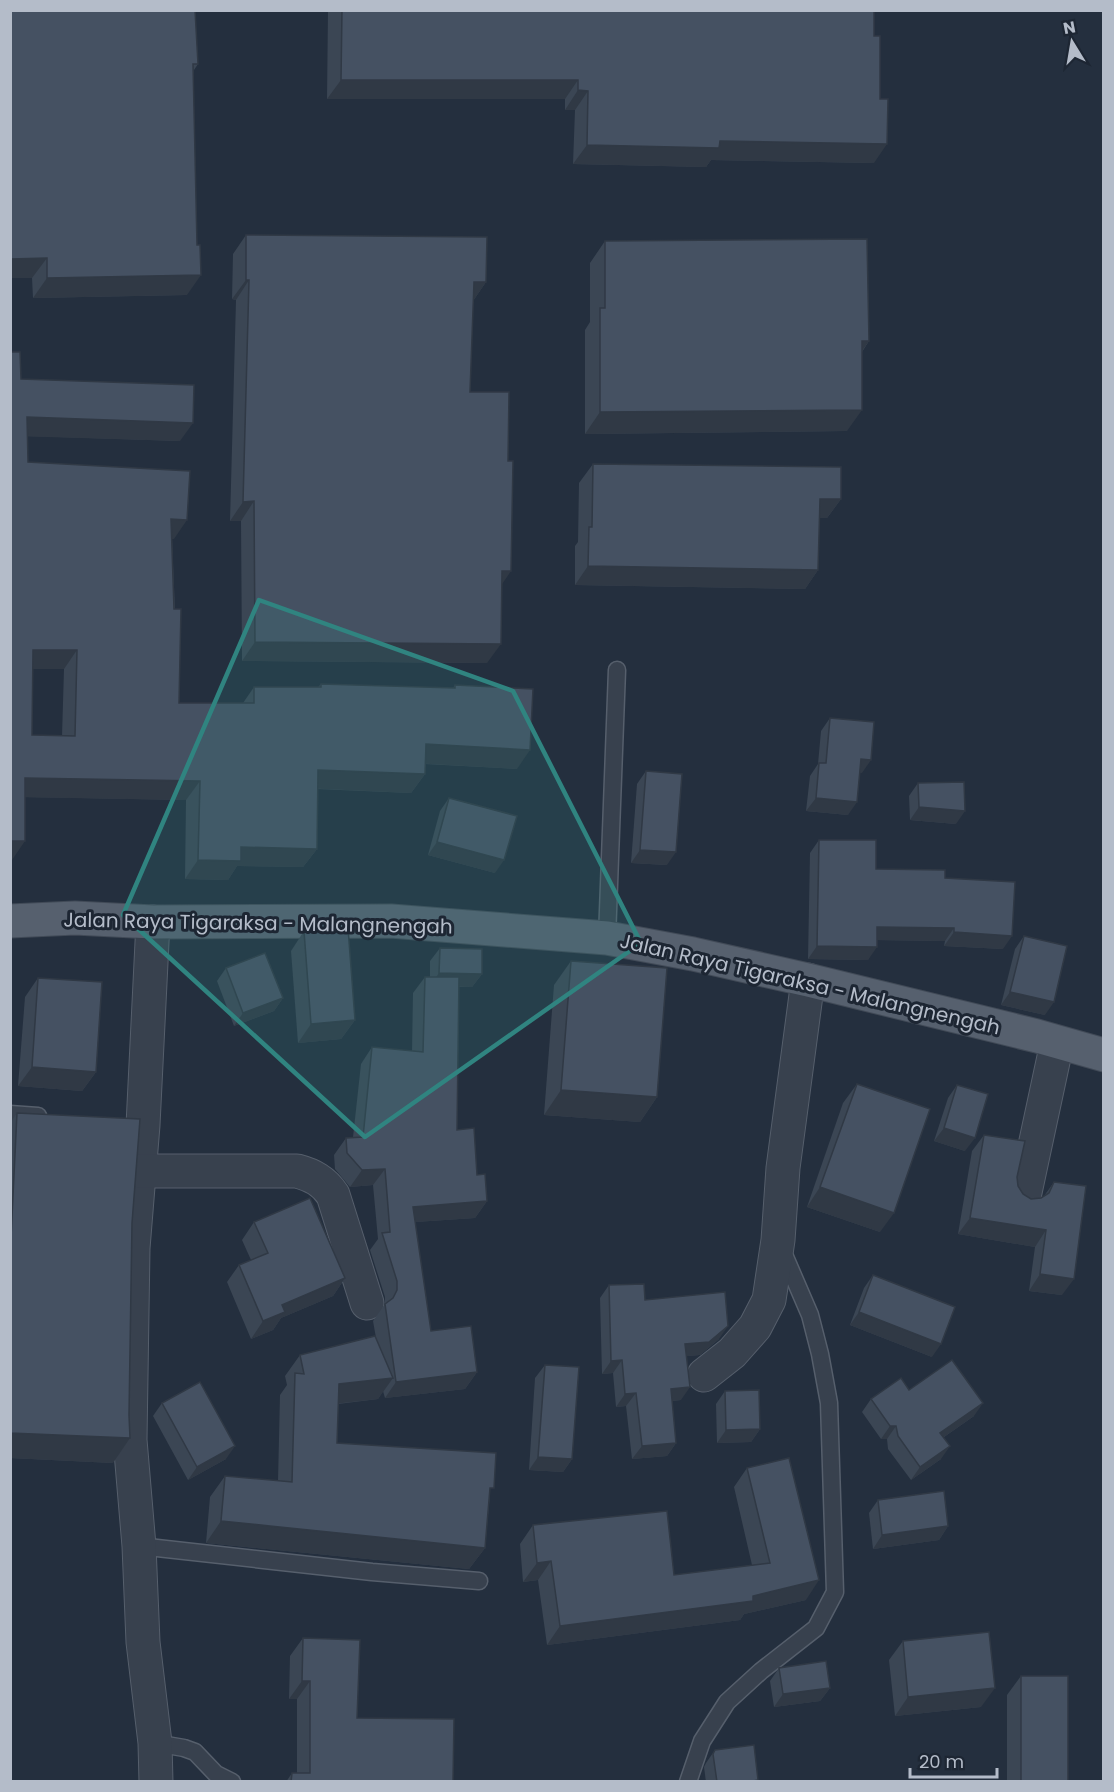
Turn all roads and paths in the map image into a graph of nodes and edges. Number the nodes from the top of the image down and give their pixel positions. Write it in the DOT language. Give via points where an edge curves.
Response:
graph roads {
  1 [pos="617,670"];
  2 [pos="10,921"];
  3 [pos="153,922"];
  4 [pos="608,938"];
  5 [pos="808,980"];
  6 [pos="1057,1043"];
  7 [pos="1104,1055"];
  8 [pos="10,1114"];
  9 [pos="55,1117"];
  10 [pos="140,1171"];
  11 [pos="1024,1197"];
  12 [pos="778,1240"];
  13 [pos="367,1303"];
  14 [pos="704,1375"];
  15 [pos="139,1546"];
  16 [pos="480,1581"];
  17 [pos="155,1743"];
  18 [pos="156,1782"];
  19 [pos="232,1782"];
  20 [pos="688,1782"];
  1 -- 4 [label="lane"];
  2 -- 3 [label="main road, Jalan Raya Tigaraksa - Malangnengah" via="75,918"];
  3 -- 4 [label="main road, Jalan Raya Tigaraksa - Malangnengah" via="391,921"];
  3 -- 10 [label="street" via="138,1124"];
  4 -- 5 [label="main road, Jalan Raya Tigaraksa - Malangnengah"];
  5 -- 6 [label="main road, Jalan Raya Tigaraksa - Malangnengah"];
  5 -- 12 [label="street" via="783,1168"];
  6 -- 7 [label="main road, Jalan Raya Tigaraksa - Malangnengah"];
  6 -- 11 [label="street"];
  8 -- 9 [label="lane"];
  10 -- 13 [label="street" via="297,1171 316,1178 333,1195"];
  10 -- 15 [label="street" via="133,1248 130,1440"];
  12 -- 14 [label="street" via="769,1300 763,1314 732,1353"];
  12 -- 20 [label="lane" via="810,1315 829,1403 835,1592 816,1628 727,1702 702,1741"];
  15 -- 16 [label="lane"];
  15 -- 17 [label="street" via="143,1642"];
  17 -- 18 [label="street"];
  17 -- 19 [label="lane" via="195,1752 216,1774"];
}
